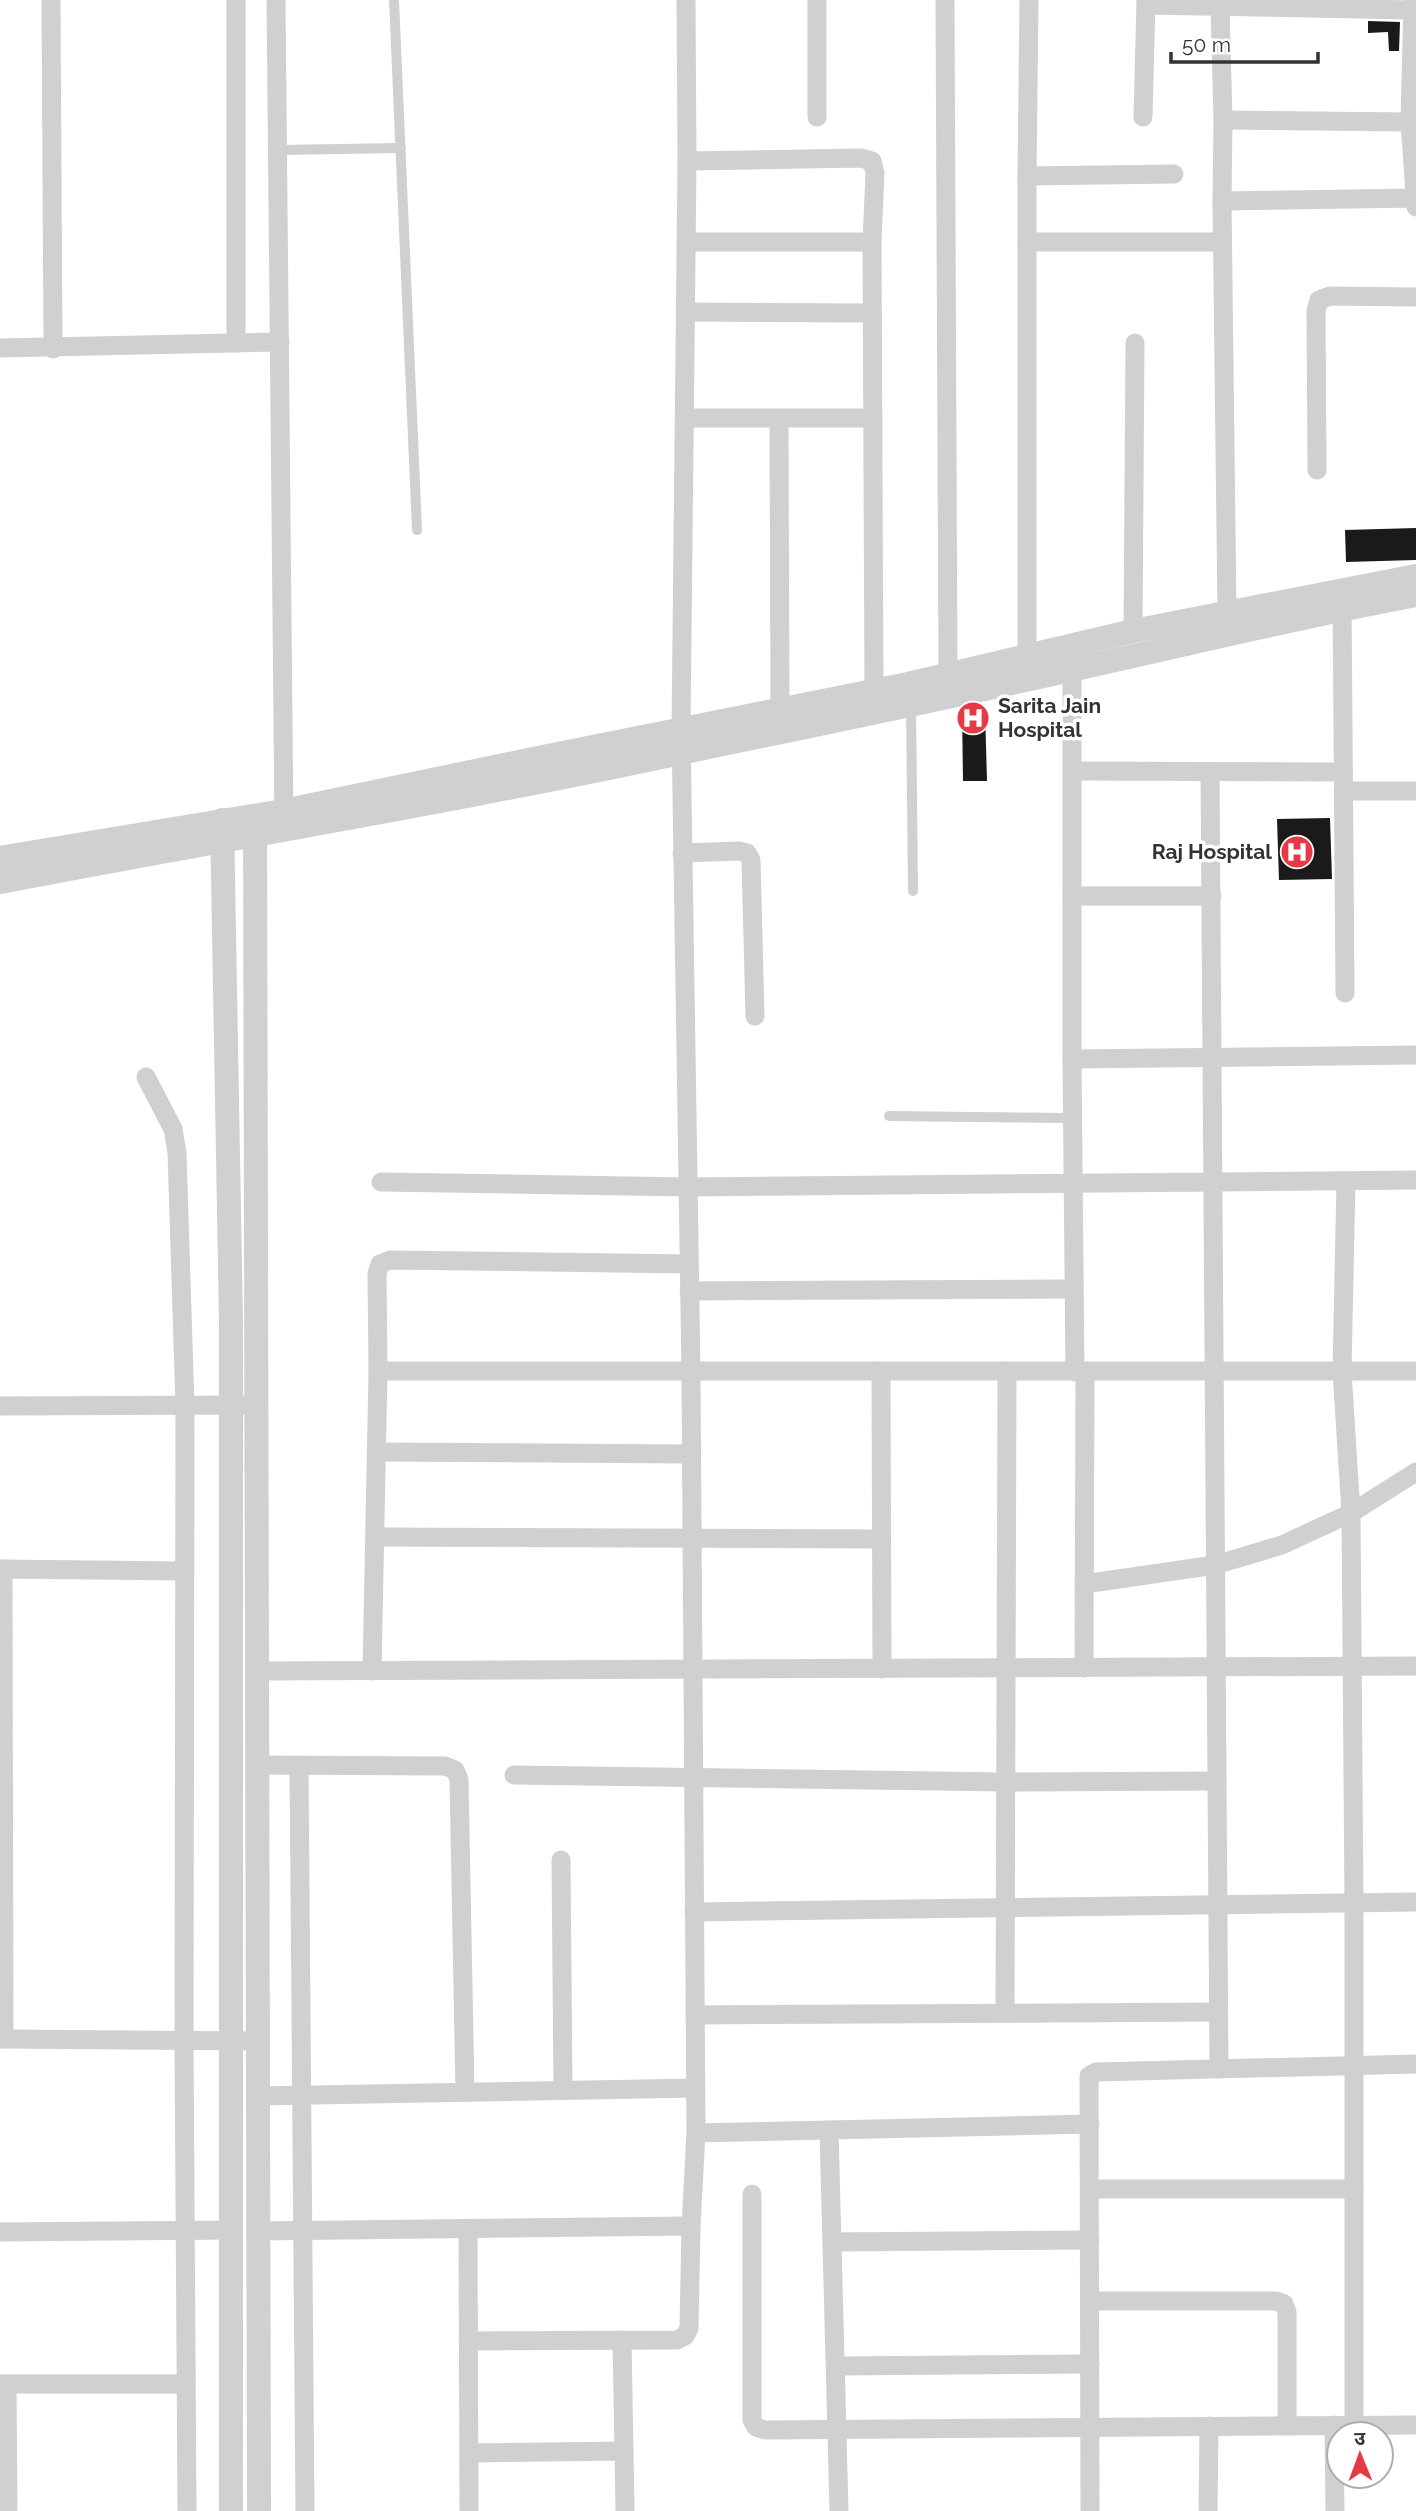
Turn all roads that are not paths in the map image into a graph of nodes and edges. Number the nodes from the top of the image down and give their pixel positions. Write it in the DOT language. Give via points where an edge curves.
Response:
graph roads {
  1 [pos="51,0"];
  2 [pos="236,0"];
  3 [pos="276,0"];
  4 [pos="394,0"];
  5 [pos="686,0"];
  6 [pos="817,0"];
  7 [pos="946,0"];
  8 [pos="1029,0"];
  9 [pos="1146,2"];
  10 [pos="1413,5"];
  11 [pos="1220,6"];
  12 [pos="817,117"];
  13 [pos="1143,117"];
  14 [pos="1223,120"];
  15 [pos="1410,122"];
  16 [pos="401,148"];
  17 [pos="278,150"];
  18 [pos="687,161"];
  19 [pos="1174,174"];
  20 [pos="1027,176"];
  21 [pos="1222,201"];
  22 [pos="1415,203"];
  23 [pos="686,242"];
  24 [pos="872,242"];
  25 [pos="1027,242"];
  26 [pos="1222,242"];
  27 [pos="1416,297"];
  28 [pos="685,312"];
  29 [pos="872,313"];
  30 [pos="280,342"];
  31 [pos="236,343"];
  32 [pos="1135,344"];
  33 [pos="0,348"];
  34 [pos="53,349"];
  35 [pos="685,418"];
  36 [pos="873,418"];
  37 [pos="779,420"];
  38 [pos="1317,470"];
  39 [pos="417,530"];
  40 [pos="1416,576"];
  41 [pos="1416,596"];
  42 [pos="1342,600"];
  43 [pos="1227,613"];
  44 [pos="1133,631"];
  45 [pos="1027,656"];
  46 [pos="1072,659"];
  47 [pos="948,674"];
  48 [pos="874,691"];
  49 [pos="911,704"];
  50 [pos="780,711"];
  51 [pos="681,742"];
  52 [pos="1073,772"];
  53 [pos="1210,772"];
  54 [pos="1343,781"];
  55 [pos="1416,791"];
  56 [pos="284,820"];
  57 [pos="255,825"];
  58 [pos="222,829"];
  59 [pos="682,853"];
  60 [pos="0,858"];
  61 [pos="0,882"];
  62 [pos="913,891"];
  63 [pos="1072,896"];
  64 [pos="1212,896"];
  65 [pos="1345,993"];
  66 [pos="755,1016"];
  67 [pos="1416,1055"];
  68 [pos="1213,1057"];
  69 [pos="1072,1059"];
  70 [pos="146,1077"];
  71 [pos="889,1116"];
  72 [pos="1073,1118"];
  73 [pos="1213,1181"];
  74 [pos="1346,1181"];
  75 [pos="1416,1181"];
  76 [pos="381,1182"];
  77 [pos="1073,1182"];
  78 [pos="688,1187"];
  79 [pos="689,1264"];
  80 [pos="1074,1289"];
  81 [pos="689,1291"];
  82 [pos="378,1371"];
  83 [pos="1342,1371"];
  84 [pos="1416,1371"];
  85 [pos="691,1372"];
  86 [pos="881,1372"];
  87 [pos="1007,1372"];
  88 [pos="1080,1372"];
  89 [pos="1214,1372"];
  90 [pos="257,1405"];
  91 [pos="0,1406"];
  92 [pos="185,1406"];
  93 [pos="231,1406"];
  94 [pos="376,1452"];
  95 [pos="691,1454"];
  96 [pos="1416,1472"];
  97 [pos="1351,1513"];
  98 [pos="374,1537"];
  99 [pos="691,1538"];
  100 [pos="881,1539"];
  101 [pos="1215,1565"];
  102 [pos="2,1569"];
  103 [pos="184,1571"];
  104 [pos="1084,1584"];
  105 [pos="1353,1666"];
  106 [pos="1416,1666"];
  107 [pos="1216,1667"];
  108 [pos="1006,1668"];
  109 [pos="1084,1668"];
  110 [pos="882,1669"];
  111 [pos="692,1670"];
  112 [pos="257,1671"];
  113 [pos="372,1671"];
  114 [pos="2,1729"];
  115 [pos="257,1765"];
  116 [pos="299,1766"];
  117 [pos="514,1775"];
  118 [pos="692,1777"];
  119 [pos="1217,1781"];
  120 [pos="1006,1782"];
  121 [pos="561,1860"];
  122 [pos="2,1874"];
  123 [pos="1416,1902"];
  124 [pos="1354,1903"];
  125 [pos="1218,1905"];
  126 [pos="1006,1908"];
  127 [pos="694,1912"];
  128 [pos="1218,2012"];
  129 [pos="1005,2013"];
  130 [pos="695,2015"];
  131 [pos="2,2039"];
  132 [pos="184,2040"];
  133 [pos="231,2041"];
  134 [pos="258,2041"];
  135 [pos="1416,2064"];
  136 [pos="1354,2065"];
  137 [pos="1219,2069"];
  138 [pos="695,2088"];
  139 [pos="563,2089"];
  140 [pos="465,2092"];
  141 [pos="302,2094"];
  142 [pos="257,2096"];
  143 [pos="1090,2124"];
  144 [pos="829,2130"];
  145 [pos="696,2133"];
  146 [pos="1090,2189"];
  147 [pos="1354,2189"];
  148 [pos="752,2194"];
  149 [pos="691,2226"];
  150 [pos="468,2229"];
  151 [pos="231,2230"];
  152 [pos="185,2231"];
  153 [pos="258,2231"];
  154 [pos="303,2231"];
  155 [pos="0,2232"];
  156 [pos="1090,2240"];
  157 [pos="832,2242"];
  158 [pos="1090,2301"];
  159 [pos="622,2340"];
  160 [pos="468,2341"];
  161 [pos="1090,2364"];
  162 [pos="836,2367"];
  163 [pos="3,2384"];
  164 [pos="186,2384"];
  165 [pos="1354,2420"];
  166 [pos="1395,2425"];
  167 [pos="1416,2425"];
  168 [pos="1209,2426"];
  169 [pos="1287,2426"];
  170 [pos="1325,2426"];
  171 [pos="1090,2427"];
  172 [pos="838,2429"];
  173 [pos="624,2451"];
  174 [pos="469,2453"];
  175 [pos="1335,2490"];
  176 [pos="8,2511"];
  177 [pos="187,2511"];
  178 [pos="231,2511"];
  179 [pos="259,2511"];
  180 [pos="305,2511"];
  181 [pos="469,2511"];
  182 [pos="625,2511"];
  183 [pos="839,2511"];
  184 [pos="1090,2511"];
  185 [pos="1208,2511"];
  186 [pos="1335,2511"];
  1 -- 34 [label="street"];
  2 -- 31 [label="street"];
  3 -- 17 [label="street"];
  4 -- 16 [label="lane"];
  5 -- 18 [label="street"];
  6 -- 12 [label="street"];
  7 -- 47 [label="street"];
  8 -- 20 [label="street"];
  9 -- 11 [label="street"];
  9 -- 13 [label="street"];
  10 -- 11 [label="street"];
  10 -- 15 [label="street"];
  11 -- 14 [label="street"];
  14 -- 15 [label="street"];
  14 -- 21 [label="street"];
  15 -- 22 [label="street"];
  16 -- 17 [label="lane"];
  16 -- 39 [label="lane"];
  17 -- 30 [label="street"];
  18 -- 23 [label="street"];
  18 -- 24 [label="street" via="872,161 876,173"];
  19 -- 20 [label="street"];
  20 -- 25 [label="street"];
  21 -- 22 [label="street"];
  21 -- 26 [label="street"];
  23 -- 24 [label="street"];
  23 -- 28 [label="street"];
  24 -- 29 [label="street"];
  25 -- 26 [label="street"];
  25 -- 45 [label="street"];
  26 -- 43 [label="street"];
  27 -- 38 [label="street" via="1330,296 1319,300"];
  28 -- 29 [label="street"];
  28 -- 35 [label="street"];
  29 -- 36 [label="street"];
  30 -- 31 [label="street"];
  30 -- 56 [label="street"];
  31 -- 34 [label="street"];
  32 -- 44 [label="street"];
  33 -- 34 [label="street"];
  35 -- 37 [label="street"];
  35 -- 51 [label="street"];
  36 -- 37 [label="street"];
  36 -- 48 [label="street"];
  37 -- 50 [label="street"];
  40 -- 42 [label="street"];
  41 -- 42 [label="street"];
  42 -- 43 [label="street"];
  42 -- 46 [label="street"];
  42 -- 54 [label="street"];
  43 -- 44 [label="street"];
  44 -- 46 [label="street"];
  45 -- 46 [label="street"];
  45 -- 47 [label="street"];
  46 -- 49 [label="street"];
  46 -- 52 [label="street"];
  47 -- 48 [label="street"];
  48 -- 50 [label="street"];
  49 -- 51 [label="street"];
  49 -- 62 [label="lane"];
  50 -- 51 [label="street"];
  51 -- 56 [label="street" via="533,759"];
  51 -- 59 [label="street"];
  52 -- 53 [label="street"];
  52 -- 63 [label="street"];
  53 -- 54 [label="street"];
  53 -- 64 [label="street"];
  54 -- 55 [label="street"];
  54 -- 65 [label="street"];
  56 -- 57 [label="street"];
  57 -- 58 [label="street"];
  57 -- 90 [label="street"];
  58 -- 60 [label="street"];
  58 -- 61 [label="street"];
  58 -- 93 [label="street"];
  59 -- 66 [label="street" via="739,851 751,860"];
  59 -- 78 [label="street"];
  63 -- 64 [label="street"];
  63 -- 69 [label="street"];
  64 -- 68 [label="street"];
  67 -- 68 [label="street"];
  68 -- 69 [label="street"];
  68 -- 73 [label="street"];
  69 -- 72 [label="street"];
  70 -- 92 [label="street" via="173,1129 177,1153"];
  71 -- 72 [label="lane"];
  72 -- 77 [label="street"];
  73 -- 74 [label="street"];
  73 -- 77 [label="street"];
  73 -- 89 [label="street"];
  74 -- 75 [label="street"];
  74 -- 83 [label="street"];
  76 -- 78 [label="street"];
  77 -- 78 [label="street"];
  77 -- 80 [label="street"];
  78 -- 79 [label="street"];
  79 -- 81 [label="street"];
  79 -- 82 [label="street" via="390,1260 380,1264 377,1273"];
  80 -- 81 [label="street"];
  80 -- 88 [label="street"];
  81 -- 85 [label="street"];
  82 -- 85 [label="street"];
  82 -- 94 [label="street"];
  83 -- 84 [label="street"];
  83 -- 89 [label="street"];
  83 -- 97 [label="street"];
  85 -- 86 [label="street"];
  85 -- 95 [label="street"];
  86 -- 87 [label="street"];
  86 -- 100 [label="street"];
  87 -- 88 [label="street"];
  87 -- 108 [label="street"];
  88 -- 89 [label="street"];
  88 -- 104 [label="street"];
  89 -- 101 [label="street"];
  90 -- 93 [label="street"];
  90 -- 112 [label="street"];
  91 -- 92 [label="street"];
  92 -- 93 [label="street"];
  92 -- 103 [label="street"];
  93 -- 133 [label="street"];
  94 -- 95 [label="street"];
  94 -- 98 [label="street"];
  95 -- 99 [label="street"];
  96 -- 97 [label="street"];
  97 -- 101 [label="street" via="1282,1545"];
  97 -- 105 [label="street"];
  98 -- 99 [label="street"];
  98 -- 113 [label="street"];
  99 -- 100 [label="street"];
  99 -- 111 [label="street"];
  100 -- 110 [label="street"];
  101 -- 104 [label="street"];
  101 -- 107 [label="street"];
  102 -- 103 [label="street"];
  102 -- 114 [label="street"];
  103 -- 132 [label="street"];
  104 -- 109 [label="street"];
  105 -- 106 [label="street"];
  105 -- 107 [label="street"];
  105 -- 124 [label="street"];
  107 -- 109 [label="street"];
  107 -- 119 [label="street"];
  108 -- 109 [label="street"];
  108 -- 110 [label="street"];
  108 -- 120 [label="street"];
  110 -- 111 [label="street"];
  111 -- 113 [label="street"];
  111 -- 118 [label="street"];
  112 -- 113 [label="street"];
  112 -- 115 [label="street"];
  114 -- 122 [label="street"];
  115 -- 116 [label="street"];
  115 -- 134 [label="street"];
  116 -- 140 [label="street" via="446,1766 455,1770 459,1779"];
  116 -- 141 [label="street"];
  117 -- 118 [label="street"];
  118 -- 120 [label="street"];
  118 -- 127 [label="street"];
  119 -- 120 [label="street"];
  119 -- 125 [label="street"];
  120 -- 126 [label="street"];
  121 -- 139 [label="street"];
  122 -- 131 [label="street"];
  123 -- 124 [label="street"];
  124 -- 125 [label="street"];
  124 -- 136 [label="street"];
  125 -- 126 [label="street"];
  125 -- 128 [label="street"];
  126 -- 127 [label="street"];
  126 -- 129 [label="street"];
  127 -- 130 [label="street"];
  128 -- 129 [label="street"];
  128 -- 137 [label="street"];
  129 -- 130 [label="street"];
  130 -- 138 [label="street"];
  131 -- 132 [label="street"];
  132 -- 133 [label="street"];
  132 -- 152 [label="street"];
  133 -- 134 [label="street"];
  133 -- 151 [label="street"];
  134 -- 142 [label="street"];
  135 -- 136 [label="street"];
  136 -- 137 [label="street"];
  136 -- 147 [label="street"];
  137 -- 143 [label="street" via="1096,2072 1089,2076"];
  138 -- 139 [label="street"];
  138 -- 145 [label="street"];
  139 -- 140 [label="street"];
  140 -- 141 [label="street"];
  141 -- 142 [label="street"];
  141 -- 154 [label="street"];
  142 -- 153 [label="street"];
  143 -- 144 [label="street"];
  143 -- 146 [label="street"];
  144 -- 145 [label="street"];
  144 -- 157 [label="street"];
  145 -- 149 [label="street"];
  146 -- 147 [label="street"];
  146 -- 156 [label="street"];
  147 -- 165 [label="street"];
  148 -- 172 [label="street" via="752,2420 765,2430"];
  149 -- 150 [label="street"];
  149 -- 159 [label="street" via="689,2328 685,2336"];
  150 -- 154 [label="street"];
  150 -- 160 [label="street"];
  151 -- 152 [label="street"];
  151 -- 178 [label="street"];
  152 -- 155 [label="street"];
  152 -- 164 [label="street"];
  153 -- 154 [label="street"];
  153 -- 179 [label="street"];
  154 -- 180 [label="street"];
  156 -- 157 [label="street"];
  156 -- 158 [label="street"];
  157 -- 162 [label="street"];
  158 -- 161 [label="street"];
  158 -- 169 [label="street" via="1284,2304"];
  159 -- 160 [label="street"];
  159 -- 173 [label="street"];
  160 -- 174 [label="street"];
  161 -- 162 [label="street"];
  161 -- 171 [label="street"];
  162 -- 172 [label="street"];
  163 -- 164 [label="street"];
  163 -- 176 [label="street"];
  164 -- 177 [label="street"];
  166 -- 167 [label="street"];
  168 -- 169 [label="street"];
  168 -- 171 [label="street"];
  168 -- 185 [label="street"];
  169 -- 170 [label="street"];
  171 -- 172 [label="street"];
  171 -- 184 [label="street"];
  172 -- 183 [label="street"];
  173 -- 174 [label="street"];
  173 -- 182 [label="street"];
  174 -- 181 [label="street"];
  175 -- 186 [label="street"];
}
